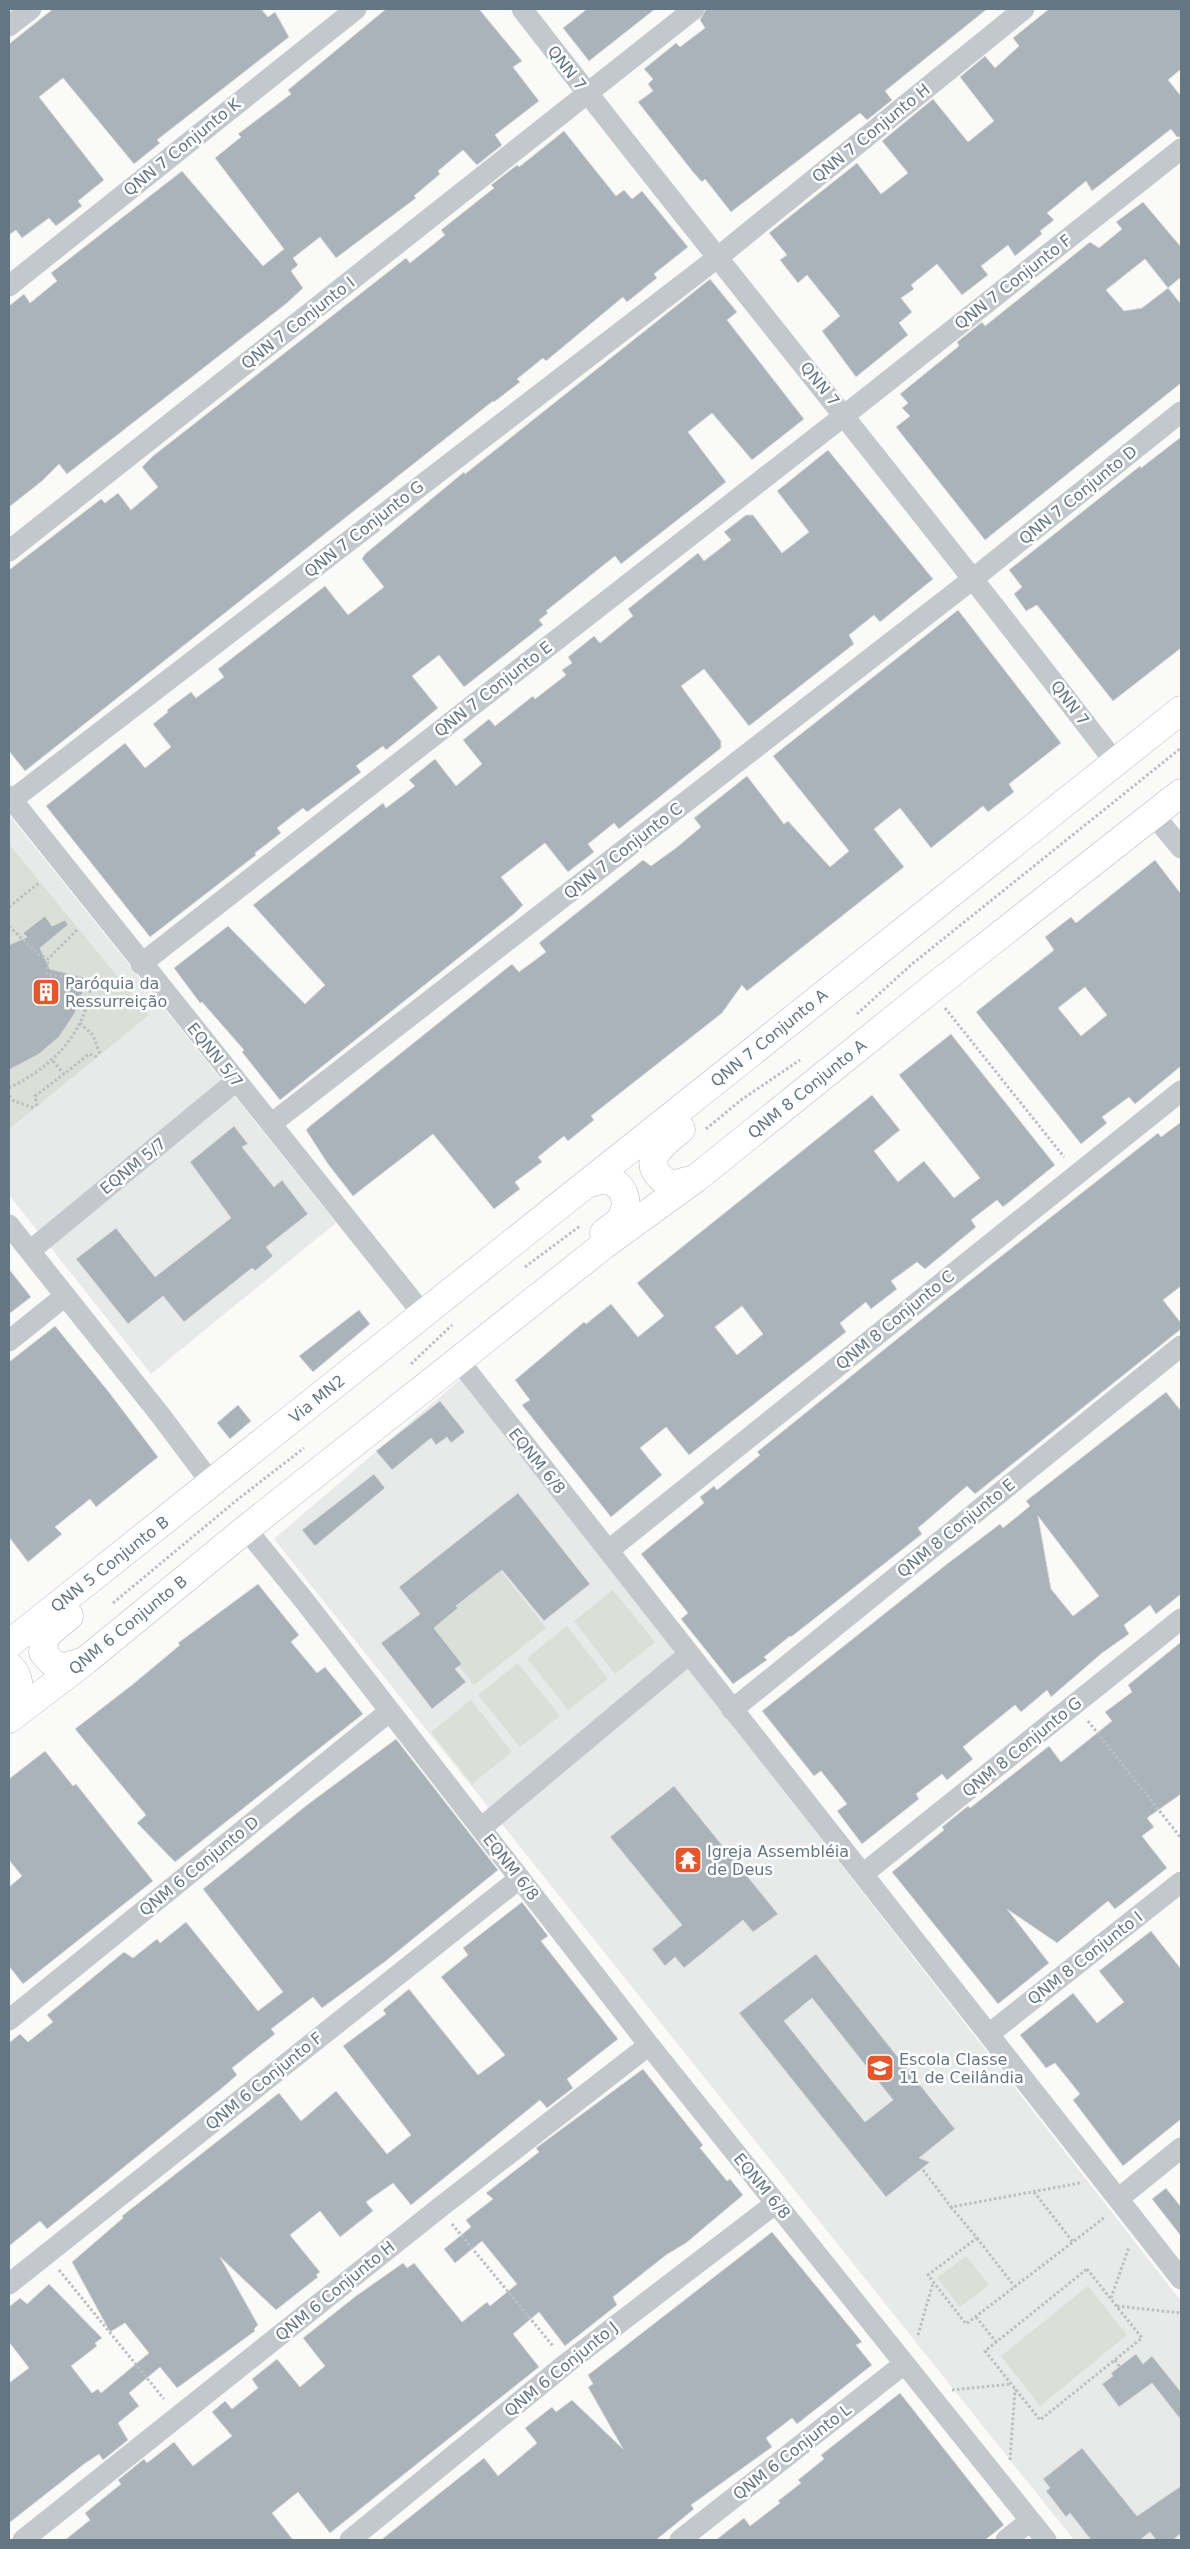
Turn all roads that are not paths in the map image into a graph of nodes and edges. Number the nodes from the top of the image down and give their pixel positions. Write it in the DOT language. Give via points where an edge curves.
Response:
graph roads {
  1 [pos="31,9"];
  2 [pos="356,9"];
  3 [pos="522,9"];
  4 [pos="694,9"];
  5 [pos="1024,9"];
  6 [pos="9,26"];
  7 [pos="588,94"];
  8 [pos="1181,149"];
  9 [pos="717,258"];
  10 [pos="9,286"];
  11 [pos="1181,412"];
  12 [pos="845,415"];
  13 [pos="9,551"];
  14 [pos="974,578"];
  15 [pos="1181,710"];
  16 [pos="1115,762"];
  17 [pos="1181,793"];
  18 [pos="10,798"];
  19 [pos="1154,815"];
  20 [pos="1181,848"];
  21 [pos="872,956"];
  22 [pos="141,964"];
  23 [pos="236,1081"];
  24 [pos="1181,1091"];
  25 [pos="271,1124"];
  26 [pos="695,1179"];
  27 [pos="586,1184"];
  28 [pos="9,1225"];
  29 [pos="30,1251"];
  30 [pos="65,1296"];
  31 [pos="423,1314"];
  32 [pos="9,1341"];
  33 [pos="1181,1346"];
  34 [pos="452,1368"];
  35 [pos="232,1468"];
  36 [pos="212,1484"];
  37 [pos="246,1529"];
  38 [pos="609,1550"];
  39 [pos="1181,1619"];
  40 [pos="9,1644"];
  41 [pos="689,1654"];
  42 [pos="85,1661"];
  43 [pos="9,1666"];
  44 [pos="9,1704"];
  45 [pos="732,1710"];
  46 [pos="390,1711"];
  47 [pos="9,1718"];
  48 [pos="481,1828"];
  49 [pos="863,1874"];
  50 [pos="520,1878"];
  51 [pos="1181,1882"];
  52 [pos="9,2020"];
  53 [pos="989,2034"];
  54 [pos="649,2045"];
  55 [pos="1181,2148"];
  56 [pos="1120,2202"];
  57 [pos="776,2203"];
  58 [pos="1181,2279"];
  59 [pos="9,2284"];
  60 [pos="904,2364"];
  61 [pos="1030,2521"];
  62 [pos="23,2540"];
  63 [pos="350,2540"];
  64 [pos="680,2540"];
  65 [pos="1006,2540"];
  66 [pos="1046,2540"];
  1 -- 6 [label="street"];
  2 -- 10 [label="street, QNN 7 Conjunto K"];
  3 -- 7 [label="street, QNN 7"];
  4 -- 7 [label="street, QNN 7 Conjunto I"];
  5 -- 9 [label="street, QNN 7 Conjunto H"];
  7 -- 9 [label="street, QNN 7"];
  7 -- 13 [label="street, QNN 7 Conjunto I"];
  8 -- 12 [label="street, QNN 7 Conjunto F"];
  9 -- 12 [label="street, QNN 7"];
  9 -- 18 [label="street, QNN 7 Conjunto G"];
  11 -- 14 [label="street, QNN 7 Conjunto D"];
  12 -- 14 [label="street, QNN 7"];
  12 -- 22 [label="street, QNN 7 Conjunto E"];
  14 -- 16 [label="street, QNN 7"];
  14 -- 25 [label="street, QNN 7 Conjunto C"];
  15 -- 16 [label="main road, QNN 7 Conjunto A"];
  16 -- 21 [label="main road, QNN 7 Conjunto A"];
  17 -- 19 [label="main road, QNM 8 Conjunto A"];
  18 -- 22 [label="street, EQNN 5/7"];
  19 -- 20 [label="street"];
  19 -- 26 [label="main road, QNM 8 Conjunto A"];
  21 -- 26 [label="main road" via="796,1037 656,1149 653,1162 660,1178 670,1184"];
  21 -- 27 [label="main road, QNN 7 Conjunto A"];
  22 -- 23 [label="street, EQNN 5/7"];
  23 -- 25 [label="street, EQNN 5/7"];
  23 -- 29 [label="street, EQNM 5/7"];
  24 -- 38 [label="street, QNM 8 Conjunto C"];
  25 -- 31 [label="street, EQNN 5/7"];
  26 -- 34 [label="main road, QNM 8 Conjunto A" via="604,1245"];
  27 -- 31 [label="main road, QNN 7 Conjunto A"];
  27 -- 34 [label="main road" via="603,1180 619,1186 626,1199 622,1219 494,1317"];
  28 -- 29 [label="street"];
  29 -- 30 [label="street"];
  30 -- 32 [label="street"];
  30 -- 36 [label="street"];
  31 -- 35 [label="main road, Via MN2"];
  33 -- 45 [label="street, QNM 8 Conjunto E"];
  34 -- 37 [label="main road"];
  34 -- 38 [label="street, EQNM 6/8" via="511,1430"];
  35 -- 36 [label="main road, Via MN2"];
  35 -- 42 [label="main road" via="174,1533 45,1636 43,1652 52,1664 60,1667"];
  36 -- 40 [label="main road, QNN 5 Conjunto B"];
  37 -- 42 [label="main road, QNM 6 Conjunto B"];
  37 -- 46 [label="street, EQNM 6/8"];
  38 -- 41 [label="street, EQNM 6/8"];
  39 -- 49 [label="street, QNM 8 Conjunto G"];
  41 -- 45 [label="street, EQNM 6/8"];
  41 -- 48 [label="street, EQNM 6/8"];
  42 -- 47 [label="main road, QNM 6 Conjunto B"];
  43 -- 44 [label="main road" via="19,1683 16,1698"];
  45 -- 49 [label="street, EQNM 6/8"];
  46 -- 48 [label="street, EQNM 6/8"];
  46 -- 52 [label="street, QNM 6 Conjunto D"];
  48 -- 50 [label="street, EQNM 6/8"];
  49 -- 53 [label="street, EQNM 6/8"];
  50 -- 54 [label="street, EQNM 6/8"];
  50 -- 59 [label="street, QNM 6 Conjunto F"];
  51 -- 53 [label="street, QNM 8 Conjunto I"];
  53 -- 56 [label="street, EQNM 6/8"];
  54 -- 57 [label="street, EQNM 6/8"];
  54 -- 62 [label="street, QNM 6 Conjunto H" via="438,2208"];
  55 -- 56 [label="street"];
  56 -- 58 [label="street, EQNM 6/8"];
  57 -- 60 [label="street, EQNM 6/8"];
  57 -- 63 [label="street, QNM 6 Conjunto J" via="567,2362"];
  60 -- 61 [label="street, EQNM 6/8"];
  60 -- 64 [label="street, QNM 6 Conjunto L"];
  61 -- 65 [label="street"];
  61 -- 66 [label="street, EQNM 6/8"];
}
